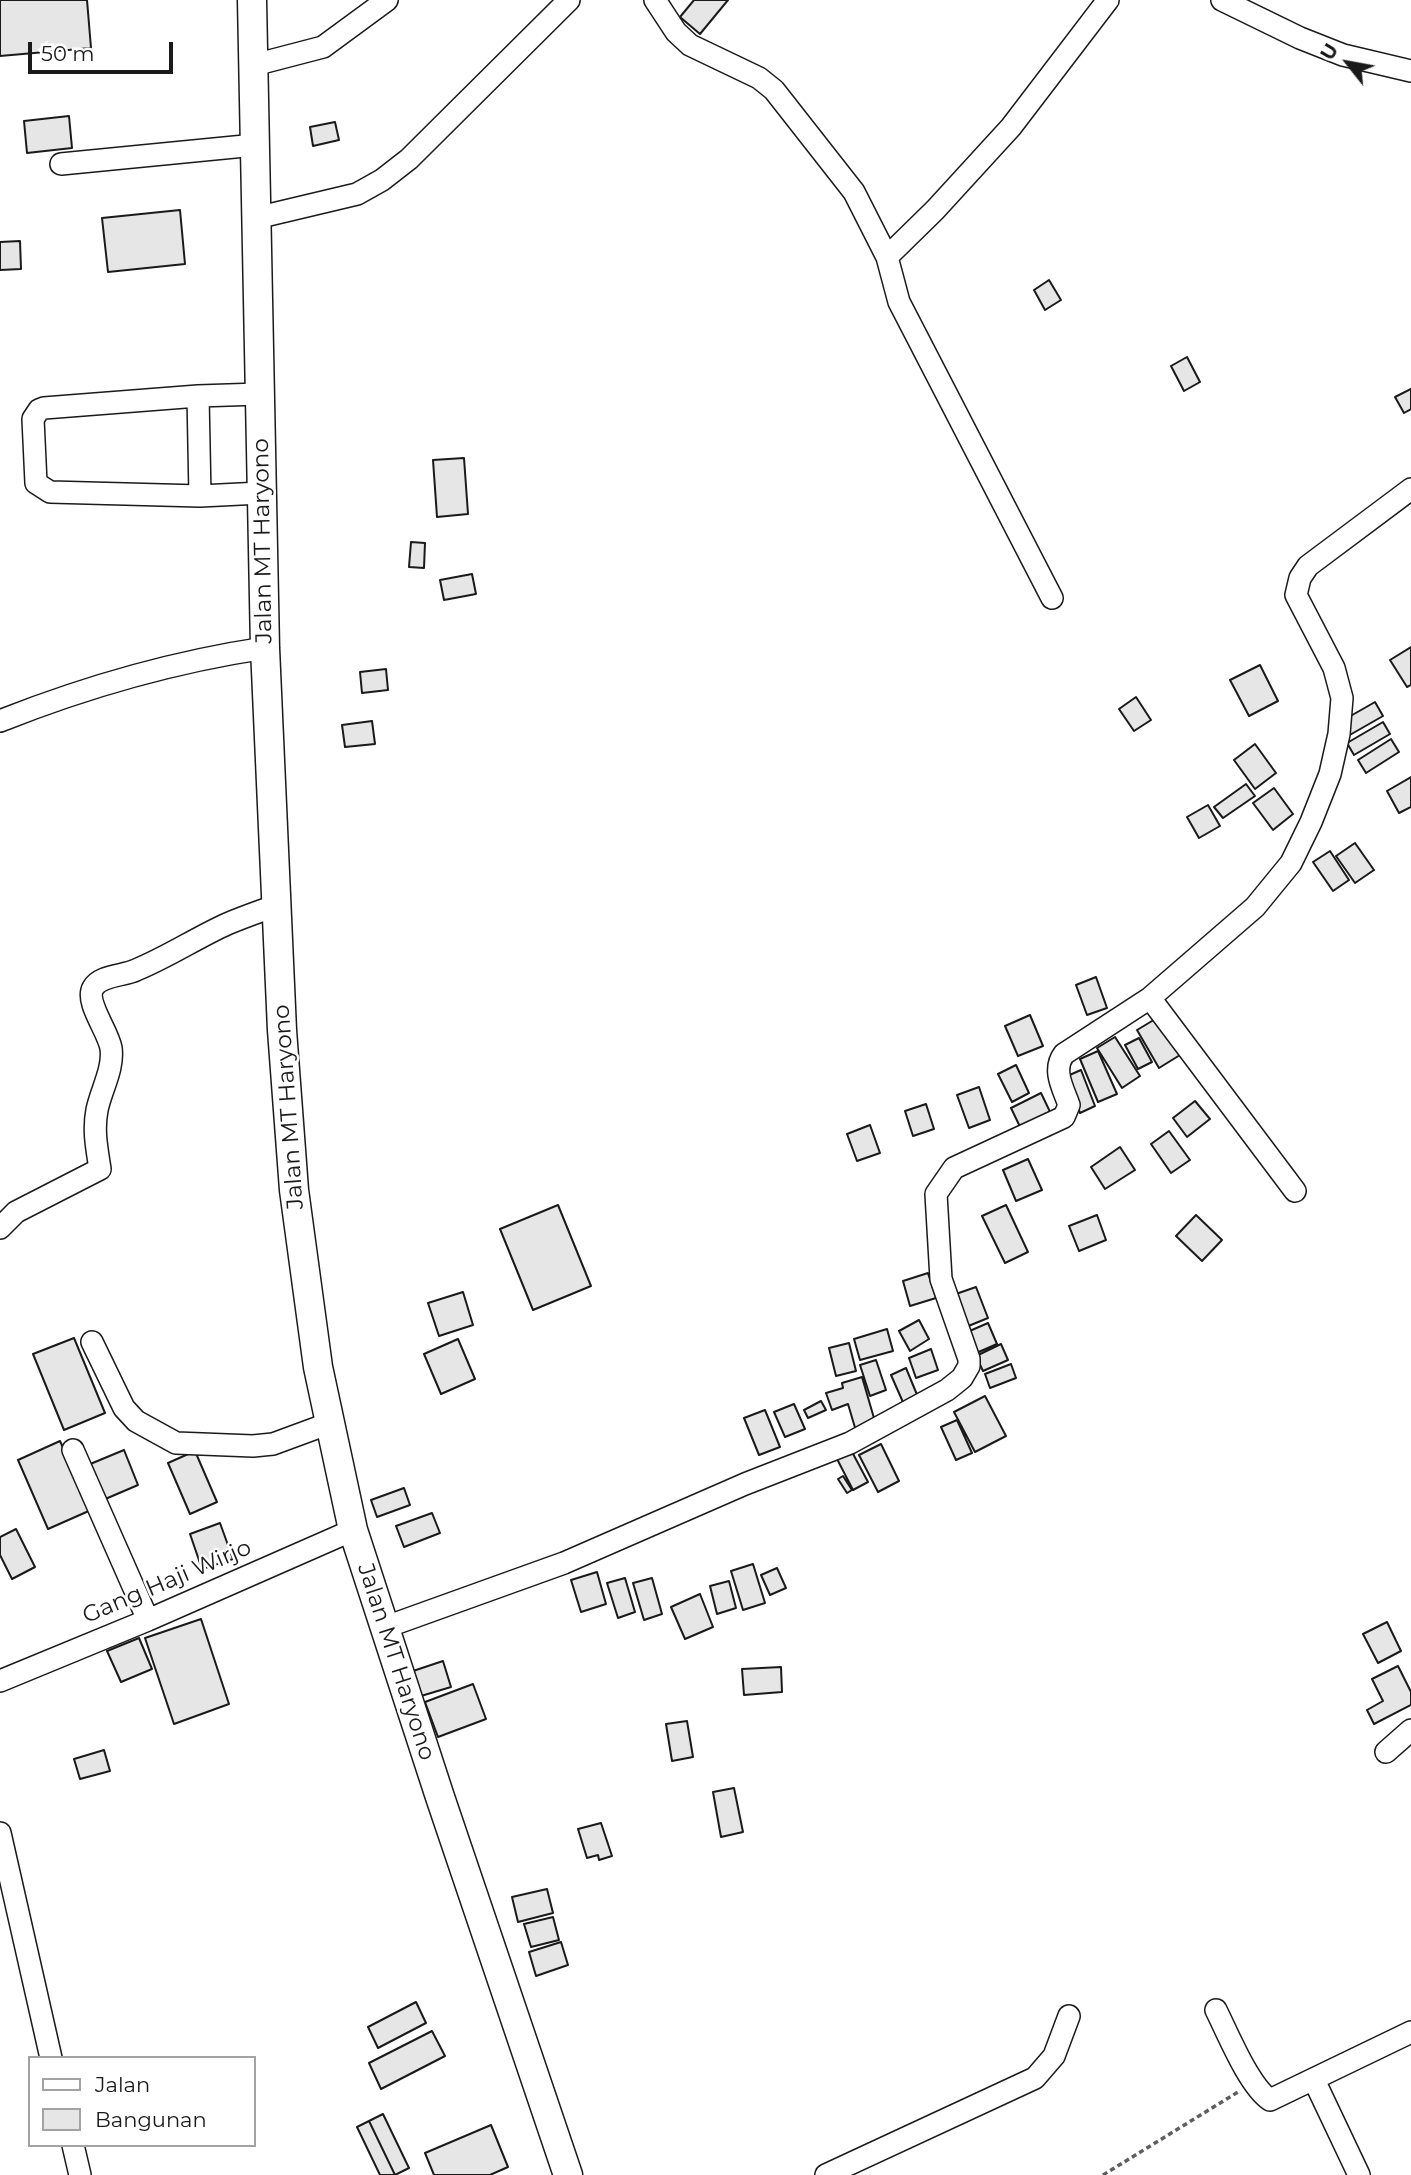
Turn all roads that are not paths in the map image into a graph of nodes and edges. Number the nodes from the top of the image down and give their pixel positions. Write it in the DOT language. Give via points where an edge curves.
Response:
graph roads {
  1 [pos="252,0"];
  2 [pos="387,0"];
  3 [pos="569,0"];
  4 [pos="654,0"];
  5 [pos="1108,0"];
  6 [pos="1222,0"];
  7 [pos="254,65"];
  8 [pos="1411,71"];
  9 [pos="255,145"];
  10 [pos="61,164"];
  11 [pos="256,218"];
  12 [pos="887,257"];
  13 [pos="259,394"];
  14 [pos="198,396"];
  15 [pos="1411,489"];
  16 [pos="261,493"];
  17 [pos="200,496"];
  18 [pos="1052,598"];
  19 [pos="265,648"];
  20 [pos="0,721"];
  21 [pos="278,905"];
  22 [pos="1150,998"];
  23 [pos="1295,1191"];
  24 [pos="0,1228"];
  25 [pos="92,1342"];
  26 [pos="330,1423"];
  27 [pos="73,1450"];
  28 [pos="353,1530"];
  29 [pos="148,1620"];
  30 [pos="386,1628"];
  31 [pos="0,1681"];
  32 [pos="1411,1730"];
  33 [pos="1386,1752"];
  34 [pos="0,1833"];
  35 [pos="1216,2010"];
  36 [pos="1069,2016"];
  37 [pos="1411,2032"];
  38 [pos="51,2056"];
  39 [pos="1314,2080"];
  40 [pos="73,2147"];
  41 [pos="80,2175"];
  42 [pos="568,2175"];
  43 [pos="826,2175"];
  44 [pos="1359,2175"];
  1 -- 7 [label="main road, Jalan MT Haryono"];
  2 -- 7 [label="street" via="323,47"];
  3 -- 11 [label="street" via="409,159 382,180 356,194"];
  4 -- 12 [label="street" via="690,45 774,90 854,192"];
  5 -- 12 [label="street" via="1011,127"];
  6 -- 8 [label="street" via="1343,55"];
  7 -- 9 [label="main road, Jalan MT Haryono"];
  9 -- 10 [label="street"];
  9 -- 11 [label="main road, Jalan MT Haryono"];
  11 -- 13 [label="main road, Jalan MT Haryono"];
  12 -- 18 [label="street" via="899,302"];
  13 -- 14 [label="street"];
  13 -- 16 [label="main road, Jalan MT Haryono"];
  14 -- 17 [label="street"];
  14 -- 17 [label="street" via="44,408 33,419 36,483 50,492"];
  15 -- 22 [label="street" via="1308,566 1296,587 1296,596 1334,668 1342,698 1330,774 1291,863 1255,907"];
  16 -- 17 [label="street"];
  16 -- 19 [label="main road, Jalan MT Haryono"];
  19 -- 20 [label="street" via="157,668"];
  19 -- 21 [label="main road, Jalan MT Haryono"];
  21 -- 24 [label="street" via="94,986 91,1003 111,1048 94,1127 100,1169 16,1212"];
  21 -- 26 [label="main road, Jalan MT Haryono" via="293,1177 316,1356"];
  22 -- 23 [label="street"];
  22 -- 30 [label="street" via="1058,1062 1069,1105 1064,1118 954,1168 936,1194 941,1279 969,1359 962,1378 850,1443 564,1563"];
  25 -- 26 [label="street" via="124,1408 136,1421 176,1443 273,1444"];
  26 -- 28 [label="main road, Jalan MT Haryono"];
  27 -- 29 [label="street"];
  28 -- 29 [label="street, Gang Haji Wirjo"];
  28 -- 30 [label="main road, Jalan MT Haryono"];
  29 -- 31 [label="street, Gang Haji Wirjo"];
  30 -- 42 [label="main road, Jalan MT Haryono"];
  32 -- 33 [label="street"];
  34 -- 38 [label="street"];
  35 -- 39 [label="street" via="1263,2095 1270,2100"];
  36 -- 43 [label="street" via="1054,2056 1035,2078"];
  37 -- 39 [label="street"];
  39 -- 44 [label="street"];
  40 -- 41 [label="street"];
}
